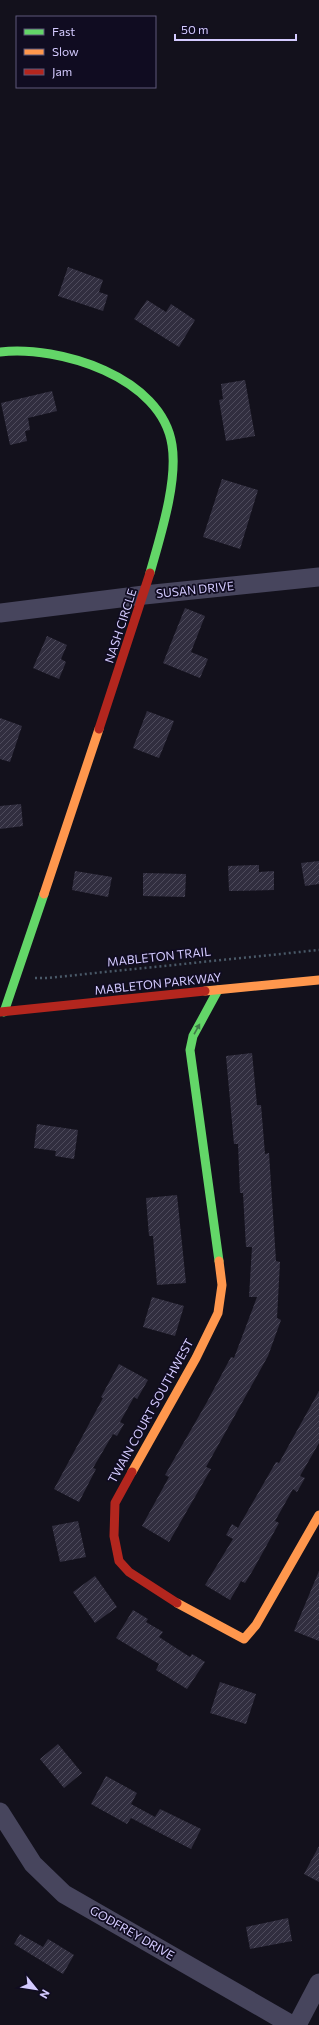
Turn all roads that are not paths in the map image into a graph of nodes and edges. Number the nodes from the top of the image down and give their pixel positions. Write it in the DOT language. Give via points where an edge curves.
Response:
graph roads {
  1 [pos="0,352"];
  2 [pos="319,577"];
  3 [pos="144,595"];
  4 [pos="0,613"];
  5 [pos="319,980"];
  6 [pos="218,990"];
  7 [pos="2,1012"];
  8 [pos="319,1515"];
  9 [pos="0,1812"];
  10 [pos="319,1983"];
  11 [pos="292,2025"];
  12 [pos="297,2025"];
  1 -- 3 [label="street, NASH CIRCLE" via="27,351 98,367 131,384 154,404 162,417 172,446 174,462 161,532"];
  2 -- 3 [label="street, SUSAN DRIVE"];
  3 -- 4 [label="street, SUSAN DRIVE"];
  3 -- 7 [label="street, NASH CIRCLE"];
  5 -- 6 [label="street, MABLETON PARKWAY"];
  6 -- 7 [label="street, MABLETON PARKWAY"];
  8 -- 6 [label="street, TWAIN COURT SOUTHWEST, one-way" via="256,1625 244,1639 154,1589 121,1566 115,1543 115,1503 199,1352 218,1312 222,1285 190,1050 194,1036"];
  9 -- 11 [label="street, GODFREY DRIVE" via="33,1864 64,1894"];
  10 -- 12 [label="street"];
}
